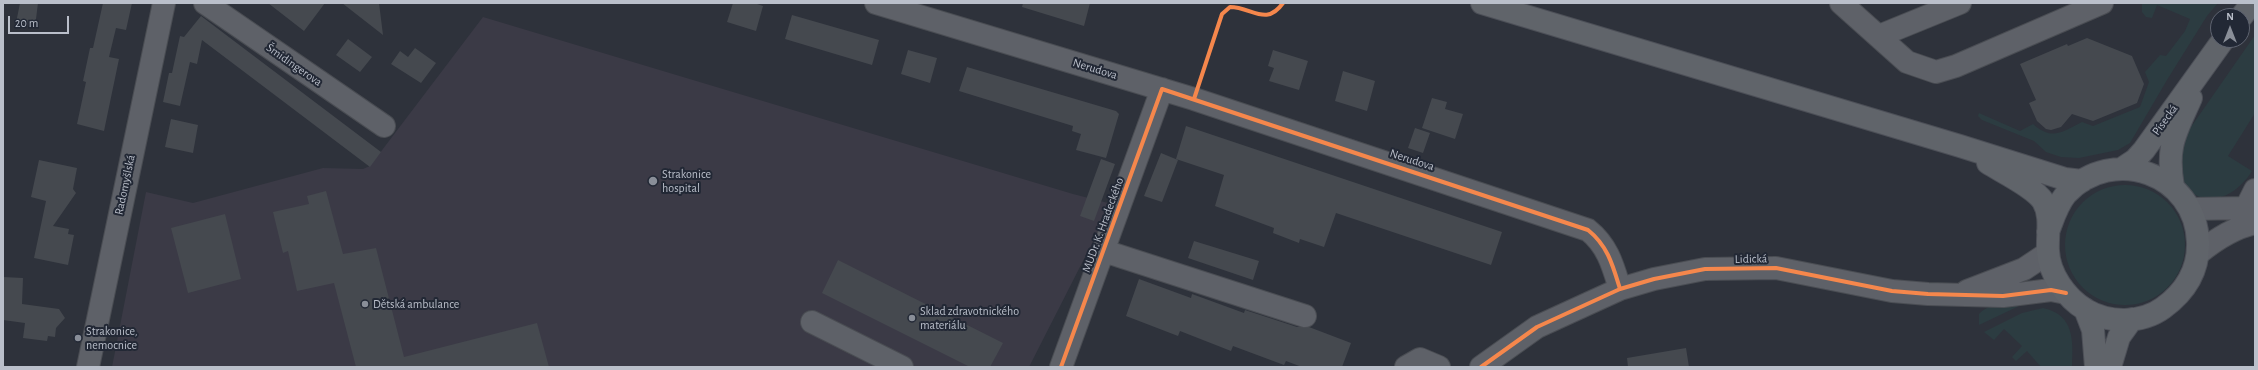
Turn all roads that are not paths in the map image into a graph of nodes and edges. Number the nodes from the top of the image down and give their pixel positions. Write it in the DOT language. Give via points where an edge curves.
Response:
graph roads {
  1 [pos="164,3"];
  2 [pos="205,3"];
  3 [pos="876,3"];
  4 [pos="1482,3"];
  5 [pos="1841,3"];
  6 [pos="1960,3"];
  7 [pos="2102,3"];
  8 [pos="1879,36"];
  9 [pos="2217,48"];
  10 [pos="2203,69"];
  11 [pos="1162,89"];
  12 [pos="384,126"];
  13 [pos="1960,146"];
  14 [pos="2123,168"];
  15 [pos="2082,181"];
  16 [pos="2173,187"];
  17 [pos="2253,208"];
  18 [pos="2190,209"];
  19 [pos="2048,242"];
  20 [pos="1104,251"];
  21 [pos="2199,253"];
  22 [pos="1620,289"];
  23 [pos="2066,293"];
  24 [pos="1956,294"];
  25 [pos="2084,309"];
  26 [pos="1305,316"];
  27 [pos="2132,319"];
  28 [pos="812,322"];
  29 [pos="88,367"];
  30 [pos="902,367"];
  31 [pos="1062,367"];
  32 [pos="1406,367"];
  33 [pos="1439,367"];
  34 [pos="1480,367"];
  35 [pos="2096,367"];
  36 [pos="2110,367"];
  1 -- 29 [label="street, Radomyšlská"];
  2 -- 12 [label="street, Šmidingerova"];
  3 -- 11 [label="street, Nerudova"];
  4 -- 13 [label="main road"];
  5 -- 8 [label="street"];
  6 -- 8 [label="street"];
  7 -- 8 [label="street" via="1956,66 1936,72 1907,62"];
  9 -- 10 [label="main road, Písecká"];
  10 -- 14 [label="main road, Písecká" via="2144,150"];
  10 -- 16 [label="main road, Písecká" via="2171,146 2169,164"];
  11 -- 20 [label="street, MUDr. K. Hradeckého"];
  11 -- 22 [label="street, Nerudova" via="1588,230 1599,238 1608,253"];
  13 -- 15 [label="main road" via="2065,179"];
  13 -- 19 [label="main road" via="2034,192 2042,200 2048,214"];
  14 -- 15 [label="main road" via="2102,172"];
  14 -- 16 [label="main road" via="2158,177"];
  15 -- 19 [label="main road" via="2066,195 2054,212"];
  16 -- 18 [label="main road"];
  17 -- 18 [label="street"];
  17 -- 21 [label="street" via="2234,229"];
  18 -- 21 [label="main road" via="2198,230"];
  19 -- 23 [label="main road" via="2054,275"];
  19 -- 24 [label="street, Lidická" via="2024,269"];
  20 -- 26 [label="street"];
  20 -- 31 [label="street, MUDr. K. Hradeckého"];
  21 -- 27 [label="main road" via="2192,278 2177,298 2157,313"];
  22 -- 24 [label="street, Lidická" via="1705,269 1776,268 1892,291"];
  22 -- 34 [label="street, Lidická" via="1537,327"];
  23 -- 24 [label="street, Lidická" via="2051,290 2003,296"];
  23 -- 25 [label="main road"];
  25 -- 27 [label="main road" via="2116,320"];
  25 -- 35 [label="main road" via="2093,330"];
  27 -- 36 [label="main road" via="2119,337"];
  28 -- 30 [label="street"];
  32 -- 33 [label="street" via="1420,359"];
}
